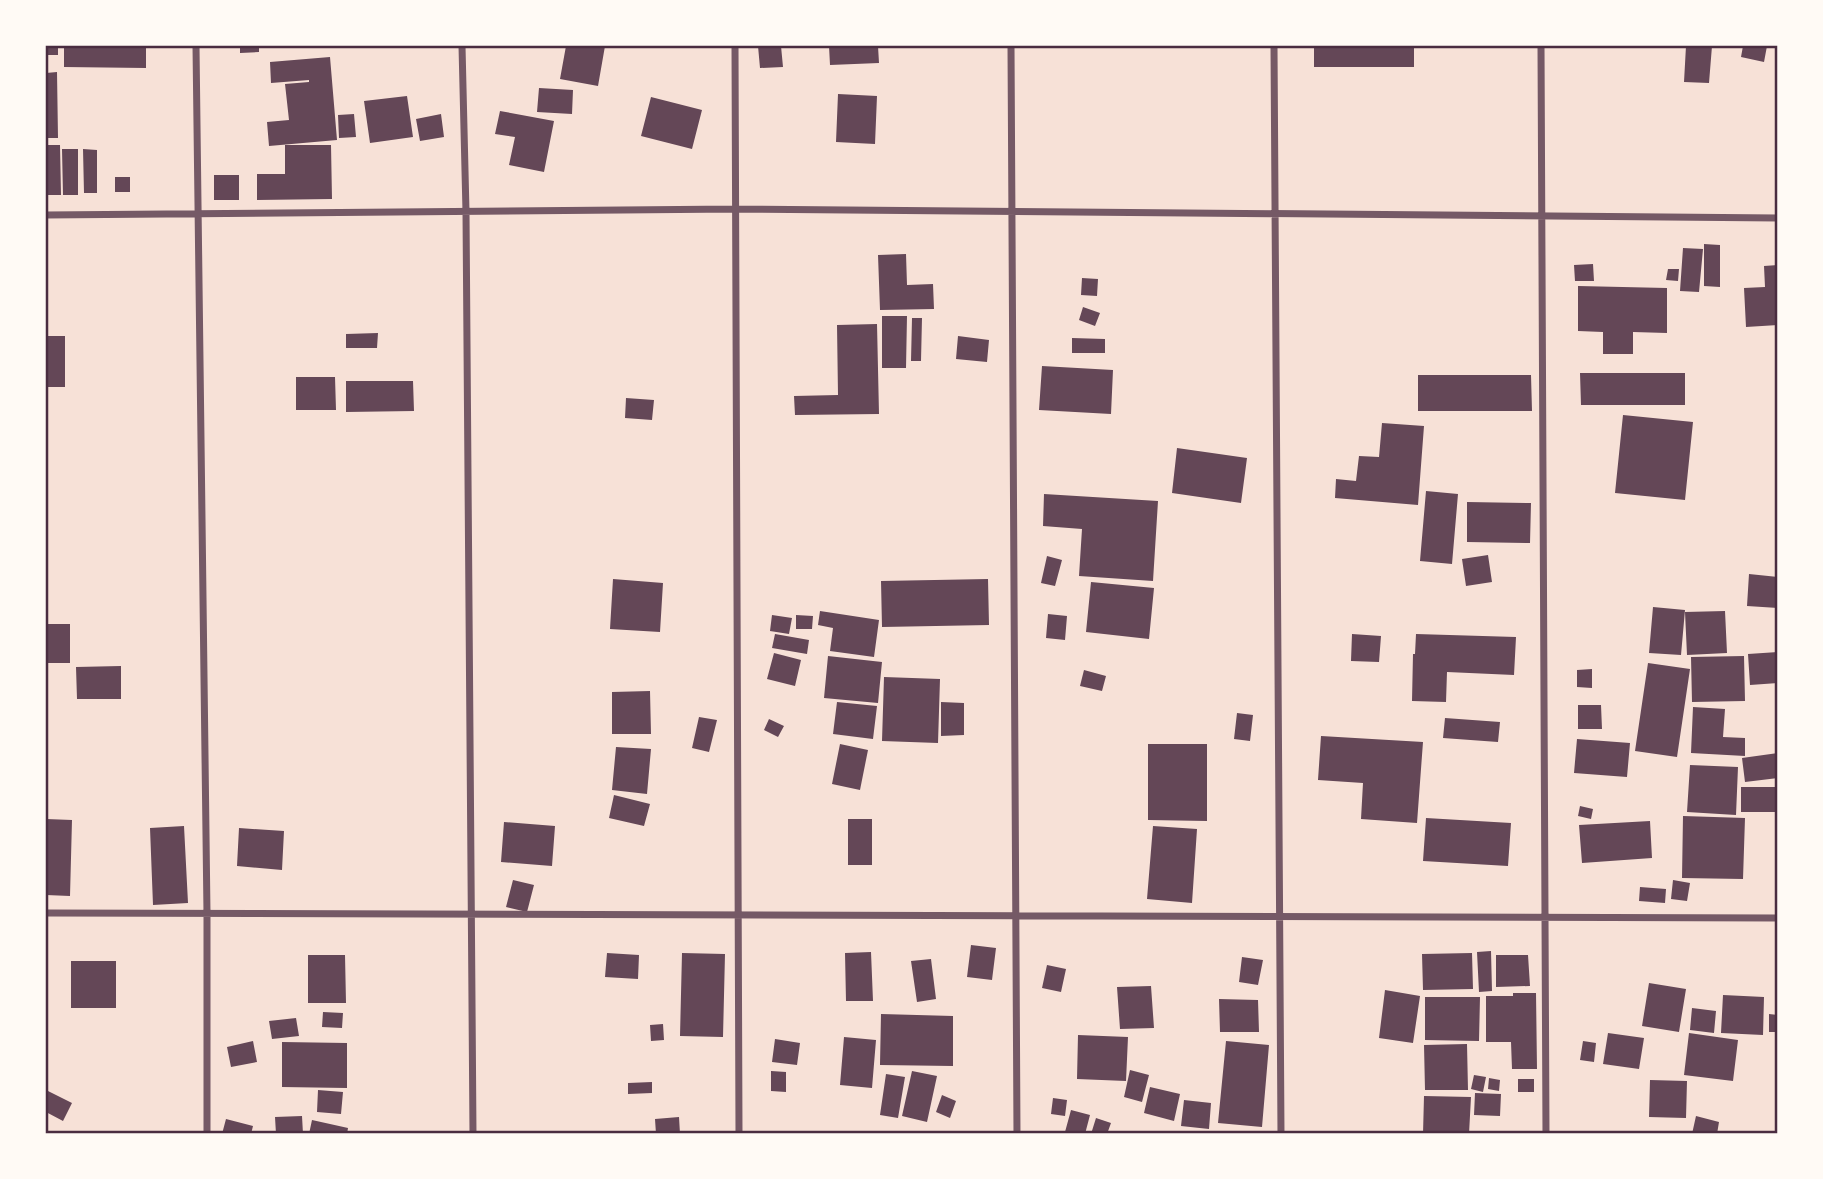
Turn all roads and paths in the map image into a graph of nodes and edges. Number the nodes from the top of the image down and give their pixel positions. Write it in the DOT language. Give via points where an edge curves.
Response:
graph roads {
  1 [pos="196,46"];
  2 [pos="462,46"];
  3 [pos="735,46"];
  4 [pos="1011,46"];
  5 [pos="1274,46"];
  6 [pos="1541,46"];
  7 [pos="735,209"];
  8 [pos="1012,211"];
  9 [pos="466,212"];
  10 [pos="1275,213"];
  11 [pos="198,214"];
  12 [pos="46,215"];
  13 [pos="1541,215"];
  14 [pos="1777,218"];
  15 [pos="46,913"];
  16 [pos="207,913"];
  17 [pos="470,914"];
  18 [pos="737,915"];
  19 [pos="1015,916"];
  20 [pos="1281,917"];
  21 [pos="1545,918"];
  22 [pos="1777,918"];
  23 [pos="207,1133"];
  24 [pos="473,1133"];
  25 [pos="739,1133"];
  26 [pos="1017,1133"];
  27 [pos="1281,1133"];
  28 [pos="1546,1133"];
  1 -- 11 [label="street"];
  2 -- 9 [label="street"];
  3 -- 7 [label="street"];
  4 -- 8 [label="street"];
  5 -- 10 [label="street"];
  6 -- 13 [label="street"];
  7 -- 8 [label="street"];
  7 -- 9 [label="street"];
  7 -- 18 [label="street"];
  8 -- 10 [label="street"];
  8 -- 19 [label="street"];
  9 -- 11 [label="street"];
  9 -- 17 [label="street"];
  10 -- 13 [label="street"];
  10 -- 20 [label="street"];
  11 -- 12 [label="street"];
  11 -- 16 [label="street"];
  13 -- 14 [label="street"];
  13 -- 21 [label="street"];
  15 -- 16 [label="street"];
  16 -- 17 [label="street"];
  16 -- 23 [label="street"];
  17 -- 18 [label="street"];
  17 -- 24 [label="street"];
  18 -- 19 [label="street"];
  18 -- 25 [label="street"];
  19 -- 20 [label="street"];
  19 -- 26 [label="street"];
  20 -- 21 [label="street"];
  20 -- 27 [label="street"];
  21 -- 22 [label="street"];
  21 -- 28 [label="street"];
}
